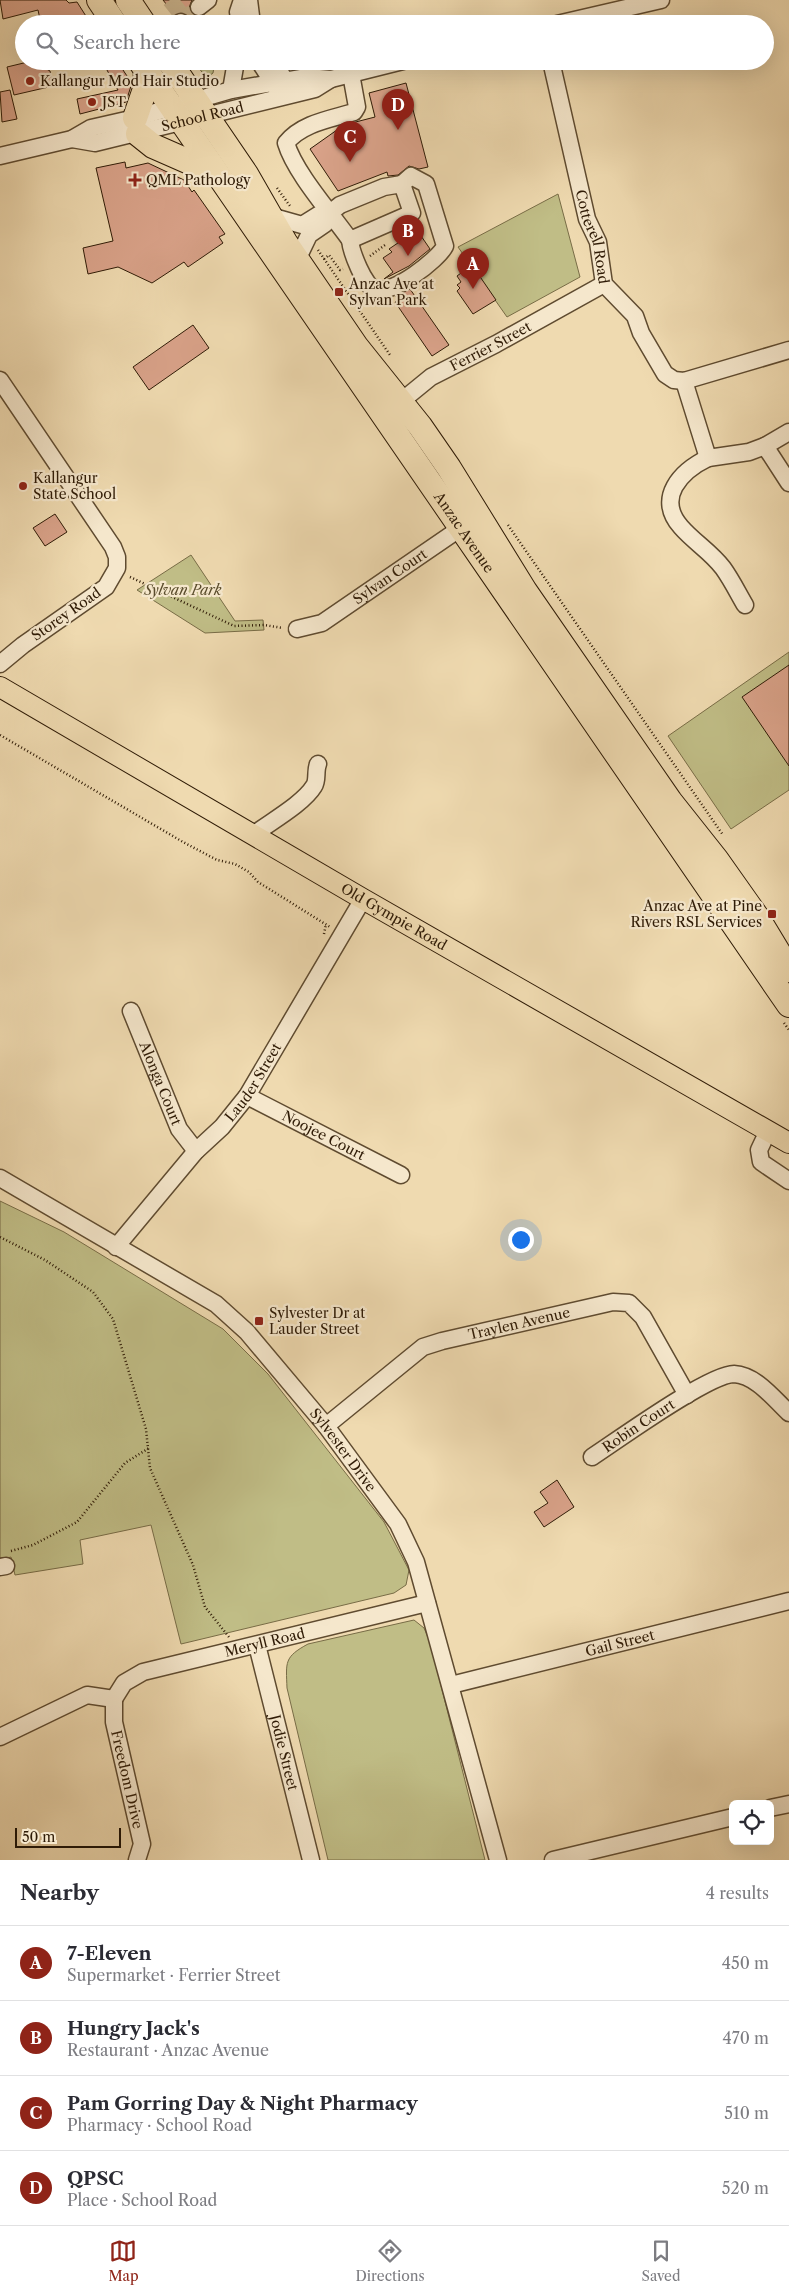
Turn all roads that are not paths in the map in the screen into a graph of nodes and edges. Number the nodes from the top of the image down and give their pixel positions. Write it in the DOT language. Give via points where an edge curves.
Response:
graph roads {
  1 [pos="99,0"];
  2 [pos="128,0"];
  3 [pos="242,0"];
  4 [pos="249,0"];
  5 [pos="661,0"];
  6 [pos="109,15"];
  7 [pos="138,15"];
  8 [pos="238,15"];
  9 [pos="251,15"];
  10 [pos="596,15"];
  11 [pos="143,70"];
  12 [pos="146,70"];
  13 [pos="175,70"];
  14 [pos="234,70"];
  15 [pos="267,70"];
  16 [pos="277,70"];
  17 [pos="367,70"];
  18 [pos="553,70"];
  19 [pos="351,74"];
  20 [pos="284,89"];
  21 [pos="231,90"];
  22 [pos="202,108"];
  23 [pos="176,116"];
  24 [pos="136,126"];
  25 [pos="0,156"];
  26 [pos="210,164"];
  27 [pos="402,184"];
  28 [pos="330,213"];
  29 [pos="270,216"];
  30 [pos="305,230"];
  31 [pos="350,240"];
  32 [pos="297,260"];
  33 [pos="604,284"];
  34 [pos="789,350"];
  35 [pos="0,380"];
  36 [pos="684,381"];
  37 [pos="392,408"];
  38 [pos="789,432"];
  39 [pos="765,446"];
  40 [pos="708,458"];
  41 [pos="789,483"];
  42 [pos="470,522"];
  43 [pos="745,605"];
  44 [pos="297,630"];
  45 [pos="2,660"];
  46 [pos="0,687"];
  47 [pos="318,764"];
  48 [pos="253,835"];
  49 [pos="713,857"];
  50 [pos="363,899"];
  51 [pos="789,970"];
  52 [pos="789,1005"];
  53 [pos="131,1011"];
  54 [pos="247,1096"];
  55 [pos="768,1131"];
  56 [pos="789,1143"];
  57 [pos="196,1151"];
  58 [pos="401,1175"];
  59 [pos="0,1178"];
  60 [pos="789,1181"];
  61 [pos="116,1247"];
  62 [pos="686,1395"];
  63 [pos="789,1413"];
  64 [pos="326,1426"];
  65 [pos="592,1457"];
  66 [pos="789,1601"];
  67 [pos="427,1603"];
  68 [pos="257,1645"];
  69 [pos="451,1685"];
  70 [pos="114,1699"];
  71 [pos="0,1737"];
  72 [pos="789,1804"];
  73 [pos="774,1807"];
  74 [pos="729,1818"];
  75 [pos="136,1860"];
  76 [pos="311,1860"];
  77 [pos="498,1860"];
  78 [pos="553,1860"];
  1 -- 6 [label="highway"];
  2 -- 7 [label="highway"];
  3 -- 8 [label="street"];
  4 -- 9 [label="street"];
  5 -- 10 [label="street"];
  11 -- 24 [label="highway" via="145,89"];
  12 -- 23 [label="highway, Anzac Avenue"];
  13 -- 22 [label="highway, Anzac Avenue"];
  14 -- 21 [label="street"];
  15 -- 20 [label="street"];
  16 -- 20 [label="street"];
  17 -- 19 [label="street, School Road"];
  18 -- 33 [label="street, Cotterell Road" via="587,219 598,242"];
  19 -- 20 [label="street, School Road" via="331,79 315,89"];
  19 -- 28 [label="street" via="357,107 354,112 315,123 293,134 286,142 290,156"];
  20 -- 21 [label="street, School Road"];
  20 -- 22 [label="street, School Road"];
  21 -- 22 [label="street, School Road"];
  22 -- 23 [label="street, School Road"];
  22 -- 29 [label="highway, Anzac Avenue"];
  23 -- 24 [label="street, School Road"];
  23 -- 26 [label="highway, Anzac Avenue"];
  24 -- 25 [label="street, School Road" via="95,143 72,139"];
  24 -- 26 [label="highway" via="153,146 194,164"];
  26 -- 37 [label="highway, Anzac Avenue"];
  27 -- 28 [label="street" via="384,187 340,205"];
  27 -- 31 [label="street" via="412,213"];
  27 -- 31 [label="street" via="411,176 426,184 445,246 441,254 392,287 375,290 361,271"];
  28 -- 30 [label="street" via="325,224"];
  28 -- 31 [label="street"];
  29 -- 30 [label="street"];
  29 -- 32 [label="highway, Anzac Avenue"];
  30 -- 32 [label="street"];
  32 -- 37 [label="highway, Anzac Avenue" via="356,346"];
  33 -- 36 [label="street, Cotterell Road" via="635,316 665,374 674,380"];
  33 -- 37 [label="street, Ferrier Street" via="430,377"];
  34 -- 36 [label="street"];
  35 -- 45 [label="street, Storey Road" via="117,557 117,568 106,587"];
  36 -- 40 [label="street"];
  37 -- 42 [label="highway, Anzac Avenue"];
  38 -- 39 [label="street"];
  39 -- 40 [label="street" via="749,452"];
  39 -- 41 [label="street"];
  40 -- 43 [label="street" via="692,466 677,480 671,495 672,512 680,527 723,568"];
  42 -- 44 [label="street, Sylvan Court" via="322,622"];
  42 -- 49 [label="highway, Anzac Avenue"];
  46 -- 48 [label="main road, Old Gympie Road"];
  47 -- 48 [label="street" via="316,784 308,794"];
  48 -- 50 [label="main road, Old Gympie Road"];
  49 -- 51 [label="highway, Anzac Avenue" via="757,917"];
  49 -- 52 [label="highway, Anzac Avenue"];
  50 -- 54 [label="street, Lauder Street"];
  50 -- 55 [label="main road, Old Gympie Road"];
  53 -- 57 [label="street, Alonga Court" via="179,1129"];
  54 -- 57 [label="street, Lauder Street" via="222,1127"];
  54 -- 58 [label="street, Noojee Court"];
  55 -- 56 [label="main road, Old Gympie Road"];
  55 -- 60 [label="street" via="759,1150 761,1162"];
  57 -- 61 [label="street, Lauder Street"];
  59 -- 61 [label="street, Sylvester Drive"];
  61 -- 64 [label="street, Sylvester Drive" via="216,1304 248,1332"];
  62 -- 63 [label="street, Robin Court" via="733,1374 750,1379"];
  62 -- 64 [label="street, Traylen Avenue" via="644,1317 629,1303 613,1302 423,1348"];
  62 -- 65 [label="street, Robin Court"];
  64 -- 67 [label="street, Sylvester Drive" via="398,1524 416,1562"];
  66 -- 69 [label="street, Gail Street"];
  67 -- 68 [label="street, Meryll Road"];
  67 -- 69 [label="street, Sylvester Drive"];
  68 -- 70 [label="street, Meryll Road" via="143,1672 124,1683"];
  68 -- 76 [label="street, Jodie Street"];
  69 -- 77 [label="street, Sylvester Drive"];
  70 -- 71 [label="street" via="87,1695"];
  70 -- 75 [label="street, Freedom Drive" via="114,1722 142,1844"];
  72 -- 73 [label="street"];
  74 -- 78 [label="street"];
}
